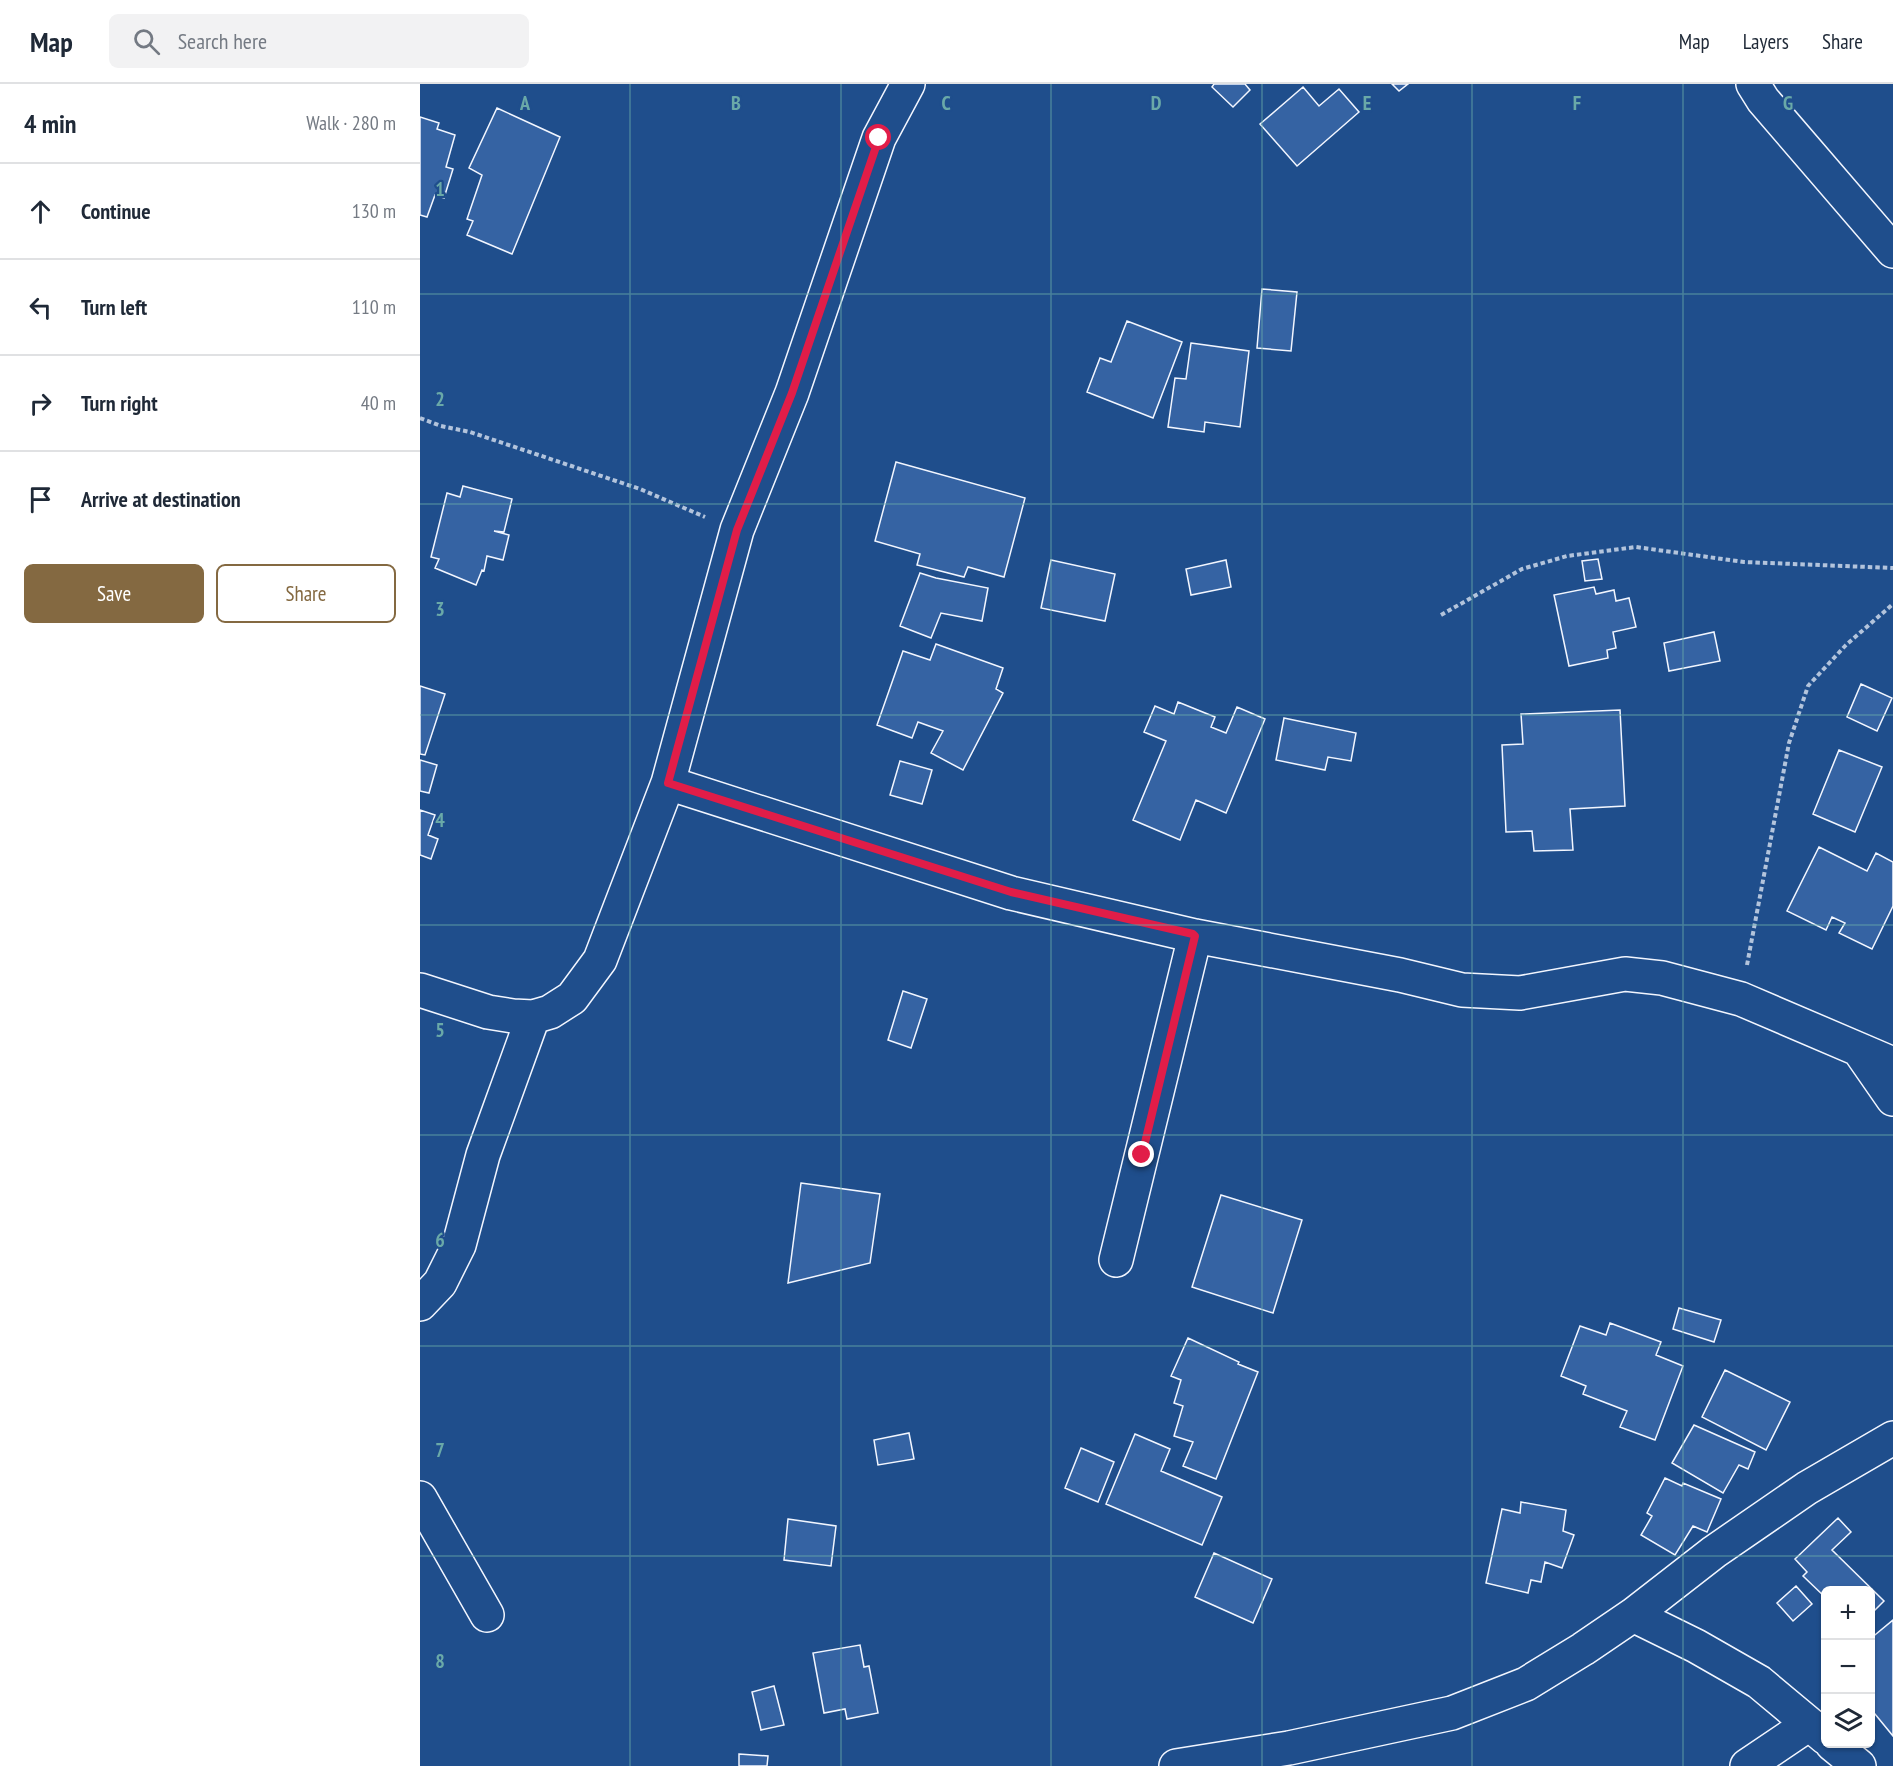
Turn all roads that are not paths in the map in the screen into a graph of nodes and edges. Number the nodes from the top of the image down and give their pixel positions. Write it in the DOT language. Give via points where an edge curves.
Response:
graph roads {
  1 [pos="908,84"];
  2 [pos="1753,84"];
  3 [pos="1893,251"];
  4 [pos="668,783"];
  5 [pos="1195,936"];
  6 [pos="420,990"];
  7 [pos="533,1017"];
  8 [pos="1859,1050"];
  9 [pos="1893,1064"];
  10 [pos="1893,1099"];
  11 [pos="1116,1260"];
  12 [pos="420,1304"];
  13 [pos="1893,1438"];
  14 [pos="420,1497"];
  15 [pos="487,1615"];
  16 [pos="1633,1615"];
  17 [pos="1821,1734"];
  18 [pos="1821,1735"];
  19 [pos="1838,1748"];
  20 [pos="1176,1766"];
  21 [pos="1747,1766"];
  22 [pos="1859,1766"];
  1 -- 4 [label="street" via="879,138 792,393 737,530"];
  2 -- 3 [label="street"];
  4 -- 5 [label="street" via="1011,892"];
  4 -- 7 [label="street" via="600,960 572,998"];
  5 -- 8 [label="street" via="1462,990 1520,993 1625,975 1662,978 1741,999"];
  5 -- 11 [label="street"];
  6 -- 7 [label="street" via="488,1012"];
  7 -- 12 [label="street" via="483,1155 459,1245 440,1283"];
  8 -- 9 [label="street"];
  8 -- 10 [label="street"];
  13 -- 16 [label="street" via="1807,1488 1714,1552"];
  14 -- 15 [label="street"];
  16 -- 17 [label="street" via="1760,1682"];
  16 -- 20 [label="street" via="1526,1684 1452,1713 1289,1748"];
  18 -- 21 [label="street"];
  19 -- 22 [label="street"];
}
